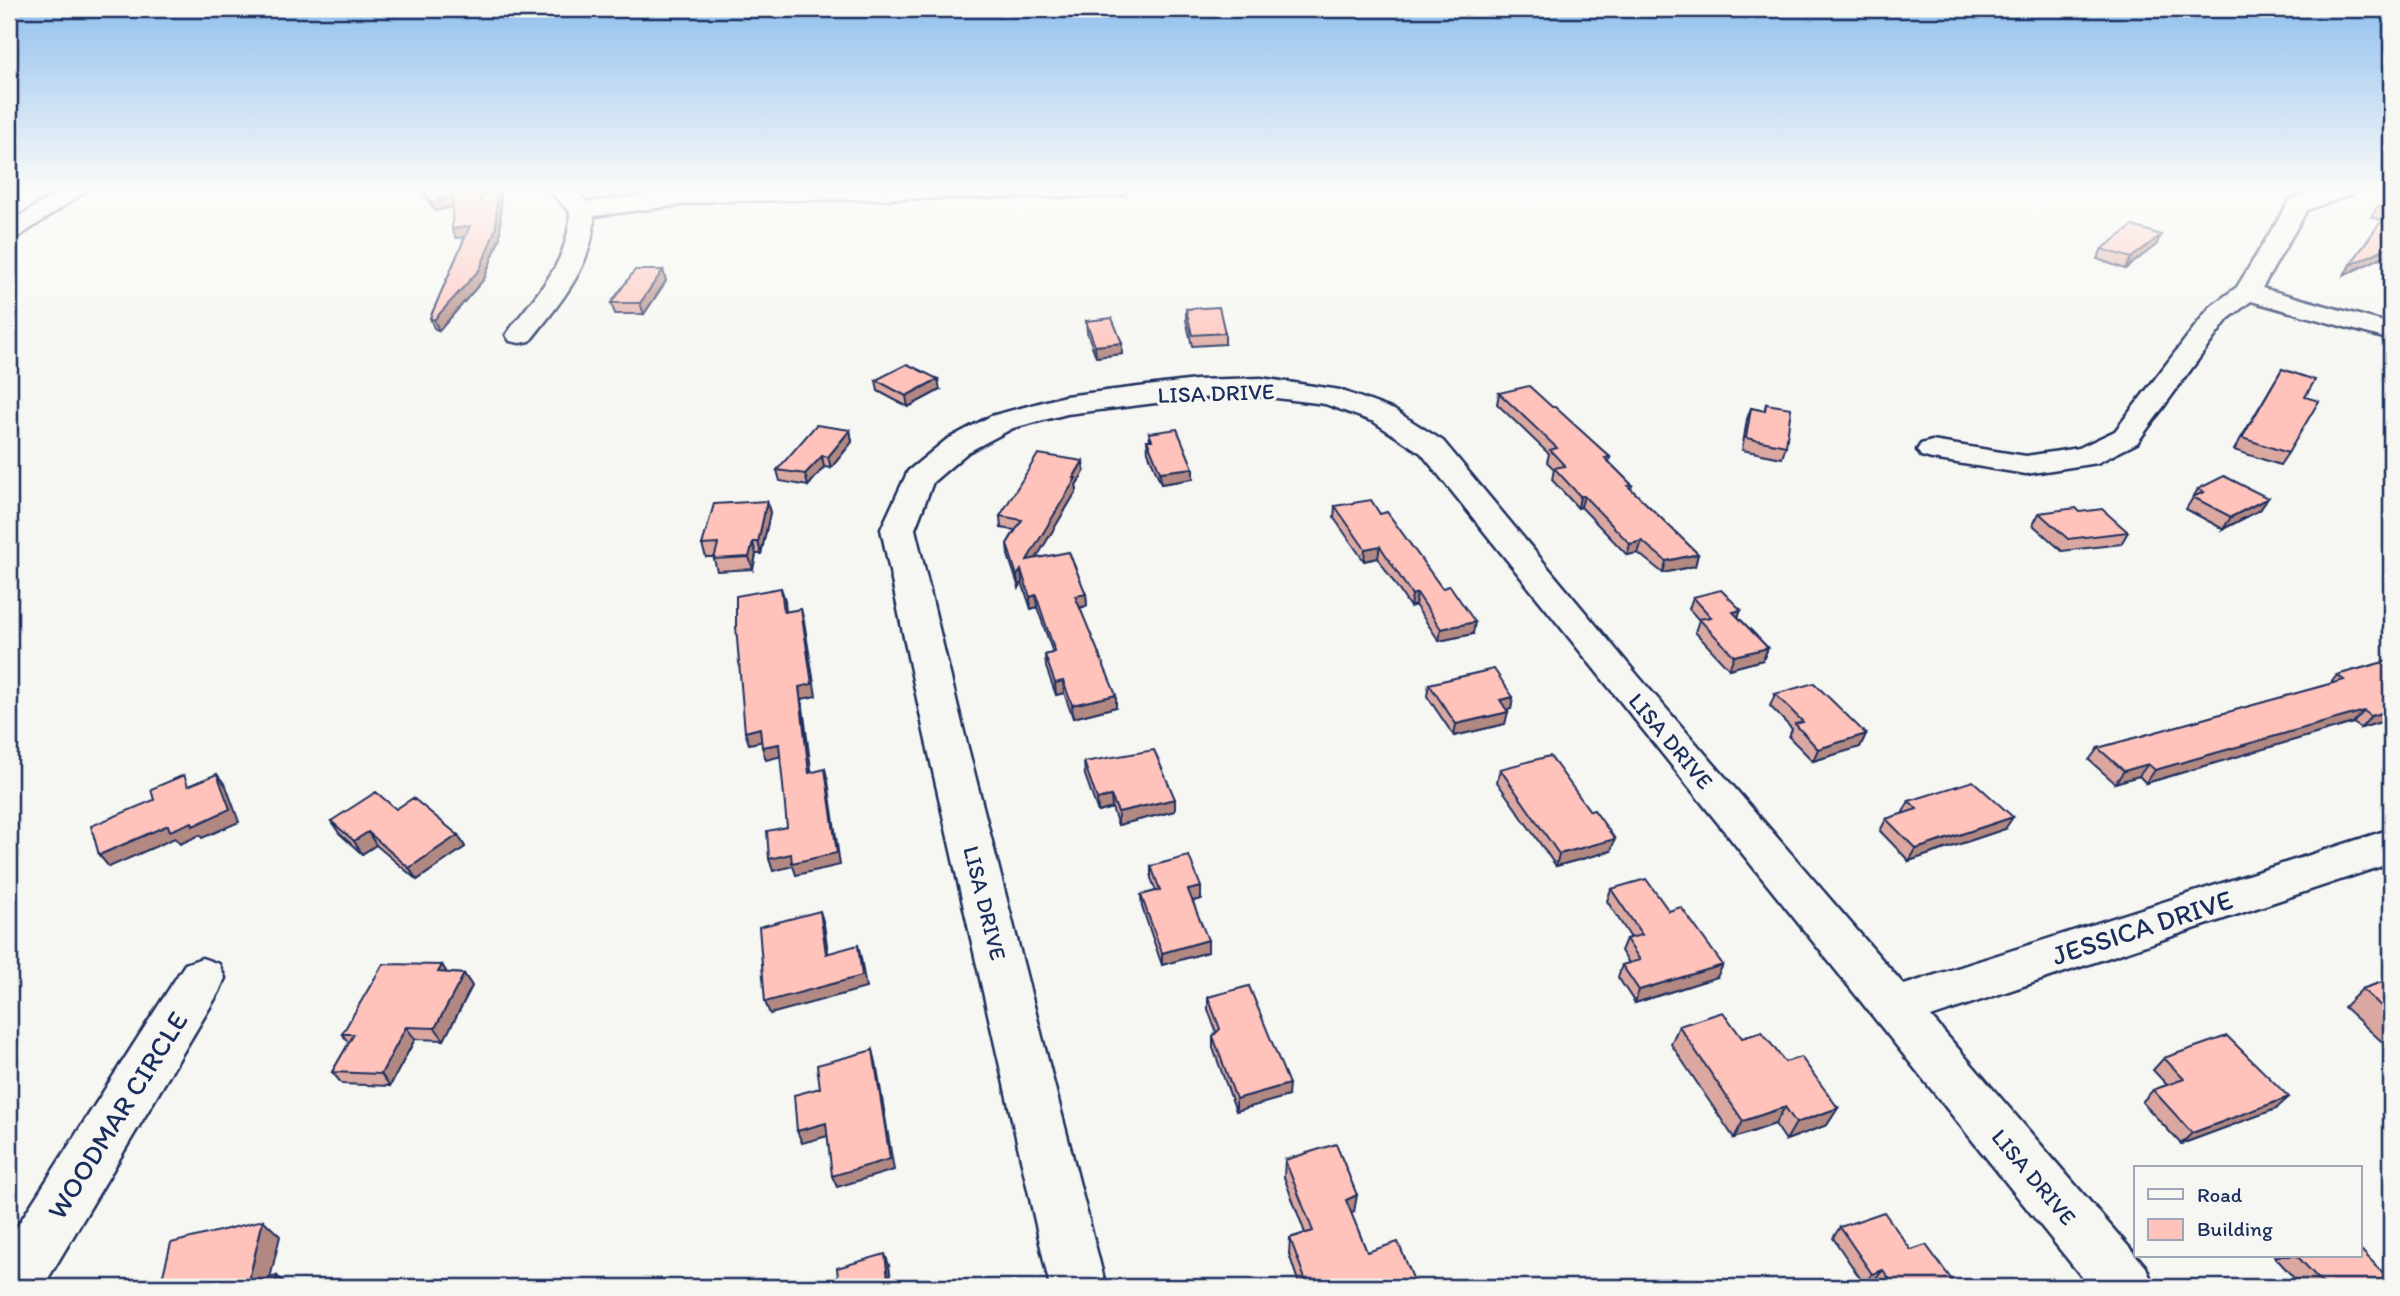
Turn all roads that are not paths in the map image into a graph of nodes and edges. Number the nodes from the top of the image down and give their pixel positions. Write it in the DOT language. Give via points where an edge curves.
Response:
graph roads {
  1 [pos="574,249"];
  2 [pos="2272,249"];
  3 [pos="2247,292"];
  4 [pos="2391,332"];
  5 [pos="520,335"];
  6 [pos="1933,450"];
  7 [pos="2391,846"];
  8 [pos="202,978"];
  9 [pos="1893,1009"];
  10 [pos="11,1287"];
  11 [pos="1078,1287"];
  12 [pos="2126,1287"];
  1 -- 5 [label="street" via="557,289"];
  2 -- 3 [label="street"];
  3 -- 4 [label="street"];
  3 -- 6 [label="street" via="2219,313 2126,437 2086,456 2026,465"];
  7 -- 9 [label="street, JESSICA DRIVE"];
  8 -- 10 [label="street, WOODMAR CIRCLE"];
  9 -- 11 [label="street, LISA DRIVE" via="1432,447 1363,408 1329,397 1262,387 1196,389 1065,405 1002,422 957,446 919,478 898,529"];
  9 -- 12 [label="street, LISA DRIVE"];
}
